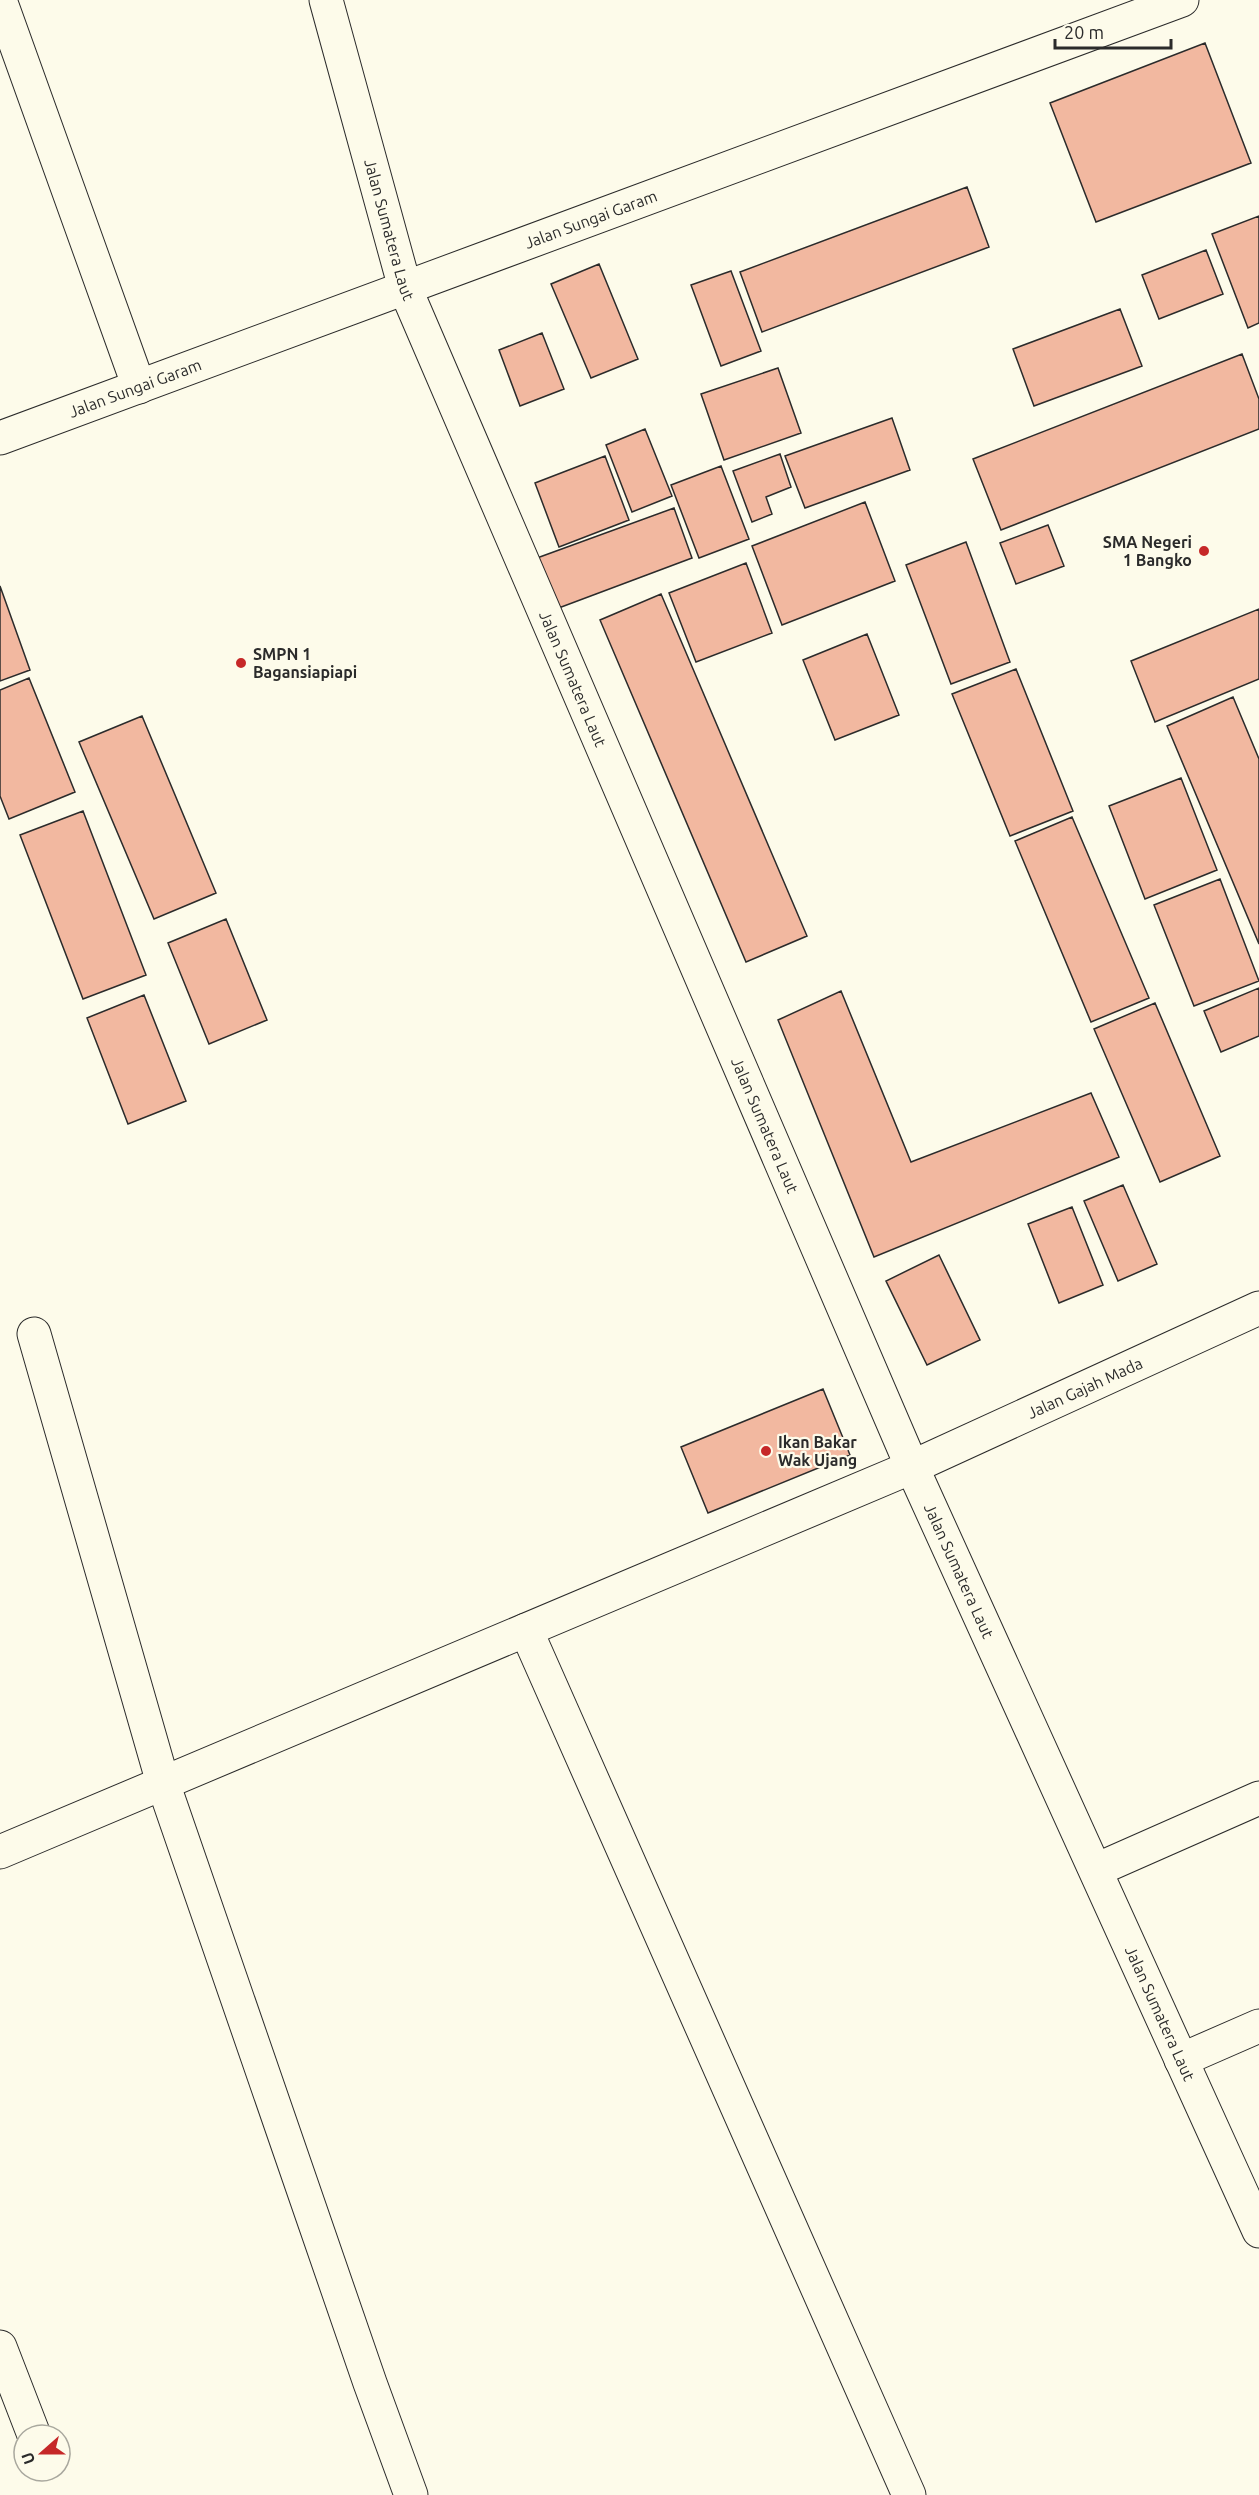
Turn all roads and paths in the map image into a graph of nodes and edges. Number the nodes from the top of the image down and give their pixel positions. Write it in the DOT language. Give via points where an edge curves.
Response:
graph roads {
  1 [pos="0,0"];
  2 [pos="326,0"];
  3 [pos="1182,0"];
  4 [pos="405,288"];
  5 [pos="139,387"];
  6 [pos="0,438"];
  7 [pos="1259,1308"];
  8 [pos="34,1334"];
  9 [pos="912,1467"];
  10 [pos="526,1630"];
  11 [pos="163,1783"];
  12 [pos="1259,1798"];
  13 [pos="0,1851"];
  14 [pos="1095,1870"];
  15 [pos="1259,2026"];
  16 [pos="1181,2060"];
  17 [pos="1259,2231"];
  18 [pos="0,2347"];
  19 [pos="29,2423"];
  20 [pos="411,2495"];
  21 [pos="909,2495"];
  1 -- 5 [label="street"];
  2 -- 4 [label="street, Jalan Sumatera Laut"];
  3 -- 4 [label="street, Jalan Sungai Garam"];
  4 -- 5 [label="street, Jalan Sungai Garam"];
  4 -- 9 [label="street, Jalan Sumatera Laut"];
  5 -- 6 [label="street, Jalan Sungai Garam"];
  7 -- 9 [label="street, Jalan Gajah Mada"];
  8 -- 11 [label="street"];
  9 -- 10 [label="street, Jalan Gajah Mada"];
  9 -- 14 [label="street, Jalan Sumatera Laut"];
  10 -- 11 [label="street, Jalan Gajah Mada"];
  10 -- 21 [label="street"];
  11 -- 13 [label="street, Jalan Gajah Mada"];
  11 -- 20 [label="street"];
  12 -- 14 [label="street"];
  14 -- 16 [label="street, Jalan Sumatera Laut"];
  15 -- 16 [label="street"];
  16 -- 17 [label="street, Jalan Sumatera Laut"];
  18 -- 19 [label="street"];
}
